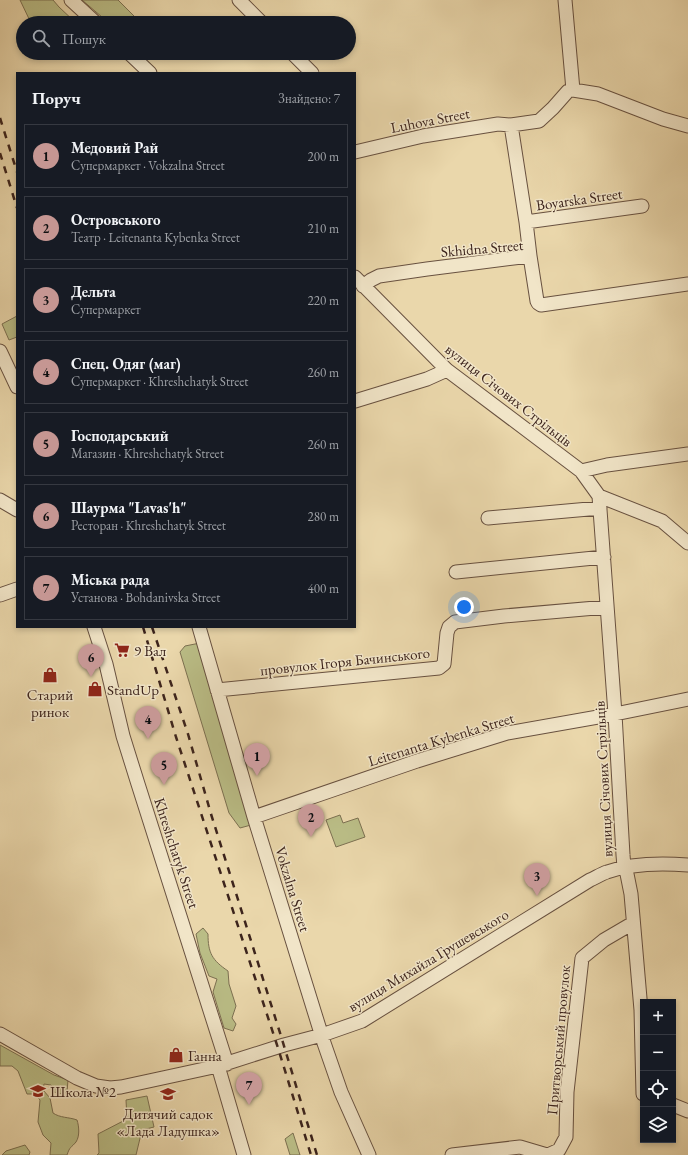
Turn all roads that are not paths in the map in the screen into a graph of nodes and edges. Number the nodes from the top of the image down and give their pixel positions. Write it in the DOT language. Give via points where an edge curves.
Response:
graph roads {
  1 [pos="70,0"];
  2 [pos="239,0"];
  3 [pos="565,0"];
  4 [pos="88,16"];
  5 [pos="255,16"];
  6 [pos="136,60"];
  7 [pos="299,60"];
  8 [pos="149,72"];
  9 [pos="311,72"];
  10 [pos="573,90"];
  11 [pos="511,125"];
  12 [pos="688,126"];
  13 [pos="356,152"];
  14 [pos="642,206"];
  15 [pos="526,222"];
  16 [pos="530,256"];
  17 [pos="359,281"];
  18 [pos="688,284"];
  19 [pos="0,351"];
  20 [pos="447,370"];
  21 [pos="16,385"];
  22 [pos="356,401"];
  23 [pos="688,454"];
  24 [pos="581,471"];
  25 [pos="0,500"];
  26 [pos="599,502"];
  27 [pos="16,509"];
  28 [pos="488,518"];
  29 [pos="688,543"];
  30 [pos="604,557"];
  31 [pos="456,572"];
  32 [pos="16,589"];
  33 [pos="0,595"];
  34 [pos="607,607"];
  35 [pos="94,628"];
  36 [pos="199,628"];
  37 [pos="217,690"];
  38 [pos="688,699"];
  39 [pos="615,714"];
  40 [pos="254,817"];
  41 [pos="688,865"];
  42 [pos="624,867"];
  43 [pos="633,923"];
  44 [pos="0,1034"];
  45 [pos="322,1035"];
  46 [pos="223,1065"];
  47 [pos="642,1071"];
  48 [pos="676,1106"];
  49 [pos="688,1111"];
  50 [pos="244,1155"];
  51 [pos="369,1155"];
  52 [pos="452,1155"];
  53 [pos="548,1155"];
  1 -- 4 [label="street"];
  2 -- 5 [label="street"];
  3 -- 10 [label="street"];
  6 -- 8 [label="street"];
  7 -- 9 [label="street"];
  10 -- 11 [label="street" via="568,91 539,121"];
  10 -- 12 [label="street" via="598,94"];
  11 -- 13 [label="street, Luhova Street" via="498,124 423,136"];
  11 -- 15 [label="street, Boyarska Street"];
  14 -- 15 [label="street, Boyarska Street"];
  15 -- 16 [label="street"];
  16 -- 17 [label="street, Skhidna Street" via="379,276"];
  16 -- 18 [label="street, Skhidna Street" via="537,301 541,305"];
  17 -- 20 [label="street, вулиця Січових Стрільців"];
  19 -- 21 [label="street"];
  20 -- 22 [label="street" via="427,379"];
  20 -- 24 [label="street, вулиця Січових Стрільців"];
  23 -- 24 [label="street"];
  24 -- 26 [label="street, вулиця Січових Стрільців"];
  25 -- 27 [label="street"];
  26 -- 28 [label="street"];
  26 -- 29 [label="street" via="662,522"];
  26 -- 30 [label="street, вулиця Січових Стрільців"];
  30 -- 31 [label="street"];
  30 -- 34 [label="street, вулиця Січових Стрільців"];
  32 -- 33 [label="street"];
  34 -- 37 [label="street, провулок Ігоря Бачинського" via="456,622 448,627 444,664 439,668"];
  34 -- 39 [label="street, вулиця Січових Стрільців"];
  35 -- 46 [label="street, Khreshchatyk Street" via="138,784"];
  36 -- 37 [label="street, Vokzalna Street"];
  37 -- 40 [label="street, Vokzalna Street"];
  38 -- 39 [label="street, Leitenanta Kybenka Street"];
  39 -- 40 [label="street, Leitenanta Kybenka Street" via="507,733"];
  39 -- 42 [label="street, вулиця Січових Стрільців"];
  40 -- 45 [label="street, Vokzalna Street"];
  41 -- 42 [label="street, вулиця Михайла Грушевського" via="662,863"];
  42 -- 43 [label="street, вулиця Січових Стрільців" via="631,894"];
  42 -- 45 [label="street, вулиця Михайла Грушевського" via="590,880 362,1021"];
  43 -- 47 [label="street, вулиця Січових Стрільців" via="641,1010"];
  43 -- 53 [label="street, Притворський провулок" via="604,940 582,958 567,1092 566,1137 559,1150"];
  44 -- 46 [label="street, вулиця Михайла Грушевського" via="77,1078 96,1086 110,1088"];
  45 -- 46 [label="street, вулиця Михайла Грушевського"];
  45 -- 51 [label="street, Vokzalna Street" via="341,1092"];
  46 -- 50 [label="street, Khreshchatyk Street"];
  48 -- 49 [label="street"];
  52 -- 53 [label="street, Притворський провулок" via="520,1147"];
}
